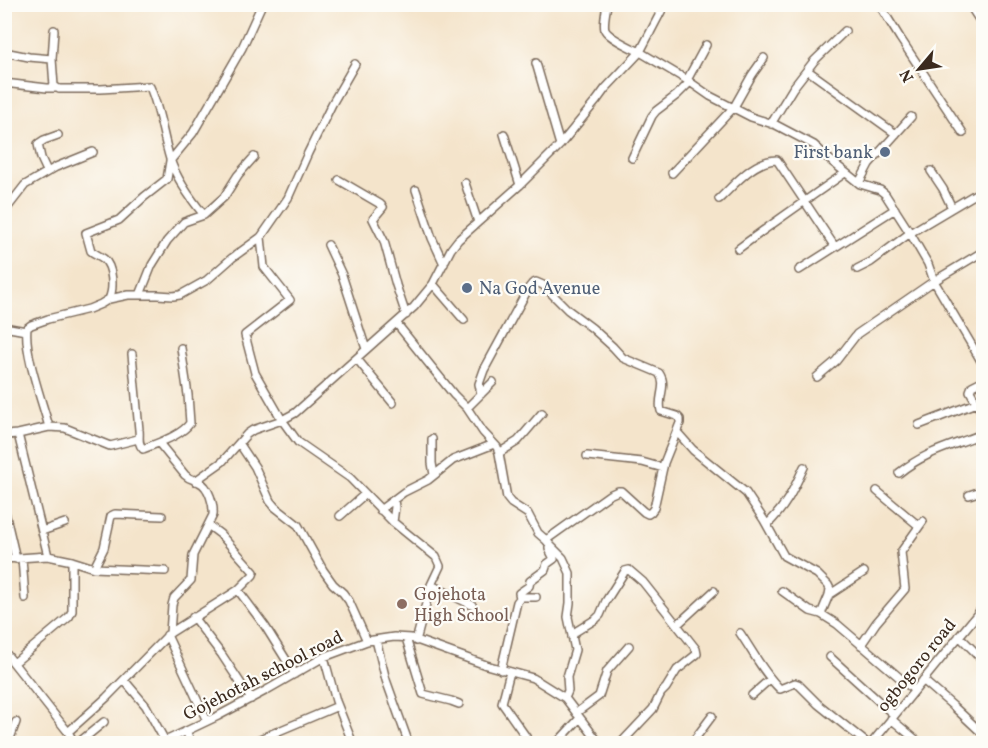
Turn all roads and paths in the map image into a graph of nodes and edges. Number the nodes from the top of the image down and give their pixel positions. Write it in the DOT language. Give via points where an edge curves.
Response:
graph roads {
  1 [pos="262,4"];
  2 [pos="607,4"];
  3 [pos="665,4"];
  4 [pos="879,4"];
  5 [pos="969,4"];
  6 [pos="984,27"];
  7 [pos="54,30"];
  8 [pos="846,31"];
  9 [pos="706,45"];
  10 [pos="4,52"];
  11 [pos="640,52"];
  12 [pos="52,58"];
  13 [pos="764,58"];
  14 [pos="536,63"];
  15 [pos="355,64"];
  16 [pos="807,70"];
  17 [pos="689,81"];
  18 [pos="4,83"];
  19 [pos="56,88"];
  20 [pos="734,107"];
  21 [pos="911,117"];
  22 [pos="771,124"];
  23 [pos="963,133"];
  24 [pos="504,134"];
  25 [pos="896,134"];
  26 [pos="58,135"];
  27 [pos="560,145"];
  28 [pos="93,152"];
  29 [pos="254,157"];
  30 [pos="632,158"];
  31 [pos="170,160"];
  32 [pos="47,171"];
  33 [pos="931,171"];
  34 [pos="672,173"];
  35 [pos="845,173"];
  36 [pos="339,180"];
  37 [pos="465,183"];
  38 [pos="859,183"];
  39 [pos="520,185"];
  40 [pos="984,189"];
  41 [pos="416,190"];
  42 [pos="719,199"];
  43 [pos="806,201"];
  44 [pos="952,208"];
  45 [pos="895,209"];
  46 [pos="4,212"];
  47 [pos="204,215"];
  48 [pos="478,222"];
  49 [pos="910,233"];
  50 [pos="261,237"];
  51 [pos="328,245"];
  52 [pos="835,248"];
  53 [pos="738,249"];
  54 [pos="984,251"];
  55 [pos="444,264"];
  56 [pos="857,269"];
  57 [pos="799,270"];
  58 [pos="934,281"];
  59 [pos="433,284"];
  60 [pos="140,295"];
  61 [pos="109,299"];
  62 [pos="406,315"];
  63 [pos="464,320"];
  64 [pos="397,324"];
  65 [pos="4,327"];
  66 [pos="26,331"];
  67 [pos="181,348"];
  68 [pos="366,349"];
  69 [pos="132,354"];
  70 [pos="357,359"];
  71 [pos="984,366"];
  72 [pos="817,377"];
  73 [pos="984,380"];
  74 [pos="493,382"];
  75 [pos="481,394"];
  76 [pos="393,403"];
  77 [pos="976,403"];
  78 [pos="467,408"];
  79 [pos="542,412"];
  80 [pos="984,416"];
  81 [pos="282,420"];
  82 [pos="919,425"];
  83 [pos="49,427"];
  84 [pos="677,432"];
  85 [pos="984,432"];
  86 [pos="18,434"];
  87 [pos="4,435"];
  88 [pos="138,439"];
  89 [pos="432,439"];
  90 [pos="159,443"];
  91 [pos="239,443"];
  92 [pos="494,444"];
  93 [pos="499,453"];
  94 [pos="587,456"];
  95 [pos="804,467"];
  96 [pos="663,468"];
  97 [pos="899,473"];
  98 [pos="434,475"];
  99 [pos="195,481"];
  100 [pos="984,490"];
  101 [pos="877,492"];
  102 [pos="366,494"];
  103 [pos="969,495"];
  104 [pos="394,500"];
  105 [pos="4,508"];
  106 [pos="380,510"];
  107 [pos="162,516"];
  108 [pos="340,516"];
  109 [pos="393,522"];
  110 [pos="65,523"];
  111 [pos="208,525"];
  112 [pos="767,525"];
  113 [pos="42,531"];
  114 [pos="548,542"];
  115 [pos="48,556"];
  116 [pos="19,558"];
  117 [pos="4,559"];
  118 [pos="72,561"];
  119 [pos="94,568"];
  120 [pos="165,571"];
  121 [pos="864,572"];
  122 [pos="431,585"];
  123 [pos="238,590"];
  124 [pos="714,591"];
  125 [pos="782,591"];
  126 [pos="829,595"];
  127 [pos="536,597"];
  128 [pos="25,598"];
  129 [pos="520,598"];
  130 [pos="472,605"];
  131 [pos="984,606"];
  132 [pos="821,614"];
  133 [pos="193,617"];
  134 [pos="677,625"];
  135 [pos="740,633"];
  136 [pos="168,634"];
  137 [pos="959,636"];
  138 [pos="572,637"];
  139 [pos="406,638"];
  140 [pos="376,640"];
  141 [pos="416,640"];
  142 [pos="367,641"];
  143 [pos="861,645"];
  144 [pos="629,646"];
  145 [pos="4,651"];
  146 [pos="324,657"];
  147 [pos="830,657"];
  148 [pos="984,661"];
  149 [pos="14,663"];
  150 [pos="501,670"];
  151 [pos="510,672"];
  152 [pos="295,674"];
  153 [pos="770,679"];
  154 [pos="124,680"];
  155 [pos="923,680"];
  156 [pos="914,690"];
  157 [pos="752,695"];
  158 [pos="565,698"];
  159 [pos="250,699"];
  160 [pos="459,704"];
  161 [pos="338,706"];
  162 [pos="578,715"];
  163 [pos="712,716"];
  164 [pos="893,717"];
  165 [pos="207,721"];
  166 [pos="16,722"];
  167 [pos="104,722"];
  168 [pos="186,731"];
  169 [pos="68,732"];
  170 [pos="984,735"];
  171 [pos="162,742"];
  172 [pos="596,742"];
  173 [pos="8,744"];
  174 [pos="76,744"];
  175 [pos="192,744"];
  176 [pos="248,744"];
  177 [pos="353,744"];
  178 [pos="409,744"];
  179 [pos="531,744"];
  180 [pos="556,744"];
  181 [pos="620,744"];
  182 [pos="691,744"];
  183 [pos="870,744"];
  184 [pos="921,744"];
  1 -- 31 [label="street" via="242,48 193,133"];
  2 -- 11 [label="street" via="605,30"];
  3 -- 11 [label="street"];
  4 -- 23 [label="street"];
  5 -- 6 [label="street"];
  7 -- 12 [label="street"];
  8 -- 16 [label="street"];
  9 -- 17 [label="street"];
  10 -- 12 [label="street"];
  11 -- 17 [label="street"];
  11 -- 27 [label="street" via="604,89"];
  12 -- 19 [label="street"];
  13 -- 20 [label="street"];
  14 -- 27 [label="street"];
  15 -- 50 [label="street" via="288,198"];
  16 -- 22 [label="street"];
  16 -- 25 [label="street"];
  17 -- 20 [label="street"];
  17 -- 30 [label="street" via="652,116"];
  18 -- 19 [label="street"];
  19 -- 31 [label="street" via="148,86"];
  20 -- 22 [label="street"];
  20 -- 34 [label="street"];
  21 -- 25 [label="street"];
  22 -- 35 [label="street" via="814,145"];
  24 -- 39 [label="street"];
  25 -- 38 [label="street" via="869,164"];
  26 -- 32 [label="street" via="38,144"];
  27 -- 39 [label="street"];
  28 -- 32 [label="street"];
  29 -- 47 [label="street" via="224,197"];
  31 -- 47 [label="street" via="187,194"];
  31 -- 61 [label="street" via="167,179 119,220 86,233 92,253 108,266 112,292"];
  32 -- 46 [label="street" via="25,185"];
  33 -- 44 [label="street"];
  35 -- 38 [label="street"];
  35 -- 43 [label="street"];
  36 -- 62 [label="street" via="383,207 373,219 384,241"];
  37 -- 48 [label="street"];
  38 -- 45 [label="street" via="880,190"];
  39 -- 48 [label="street"];
  40 -- 44 [label="street"];
  41 -- 55 [label="street"];
  42 -- 43 [label="street" via="751,170 777,159"];
  43 -- 52 [label="street"];
  43 -- 53 [label="street"];
  44 -- 49 [label="street"];
  45 -- 49 [label="street"];
  45 -- 52 [label="street"];
  47 -- 60 [label="street" via="184,222 167,241"];
  48 -- 55 [label="street" via="458,240"];
  49 -- 56 [label="street"];
  49 -- 58 [label="street"];
  50 -- 60 [label="street" via="207,280 180,295"];
  50 -- 81 [label="street" via="264,267 291,300 245,335 255,373"];
  51 -- 68 [label="street"];
  52 -- 57 [label="street"];
  54 -- 58 [label="street"];
  55 -- 59 [label="street"];
  58 -- 71 [label="street"];
  58 -- 72 [label="street" via="857,334 836,361"];
  59 -- 62 [label="street"];
  59 -- 63 [label="street"];
  60 -- 61 [label="street"];
  61 -- 66 [label="street" via="89,309 31,325"];
  62 -- 64 [label="street"];
  64 -- 68 [label="street"];
  64 -- 78 [label="street"];
  65 -- 66 [label="street"];
  66 -- 83 [label="street"];
  67 -- 90 [label="street" via="190,423"];
  68 -- 70 [label="street"];
  69 -- 88 [label="street"];
  70 -- 76 [label="street"];
  70 -- 81 [label="street"];
  73 -- 77 [label="street" via="970,391"];
  74 -- 75 [label="street"];
  75 -- 78 [label="street"];
  75 -- 84 [label="street" via="480,378 536,282 623,358 659,373 663,383 659,407 680,419"];
  77 -- 80 [label="street"];
  77 -- 82 [label="street"];
  78 -- 92 [label="street"];
  79 -- 93 [label="street" via="518,441"];
  81 -- 91 [label="street" via="253,430"];
  81 -- 102 [label="street" via="298,442"];
  83 -- 86 [label="street"];
  83 -- 88 [label="street" via="65,428 110,446"];
  84 -- 96 [label="street"];
  84 -- 112 [label="street" via="746,493"];
  85 -- 97 [label="street" via="932,452"];
  86 -- 87 [label="street"];
  86 -- 113 [label="street"];
  88 -- 90 [label="street" via="143,449"];
  89 -- 98 [label="street"];
  90 -- 99 [label="street" via="180,471"];
  91 -- 99 [label="street" via="222,462"];
  91 -- 142 [label="street" via="270,501 298,525 323,570 349,601"];
  92 -- 93 [label="street"];
  92 -- 98 [label="street" via="453,459"];
  93 -- 114 [label="street" via="507,498 528,514"];
  94 -- 96 [label="street"];
  95 -- 112 [label="street" via="780,512"];
  96 -- 114 [label="street" via="654,508 648,514 621,491 613,492"];
  98 -- 104 [label="street"];
  99 -- 111 [label="street" via="204,485 212,502 213,515"];
  100 -- 103 [label="street"];
  101 -- 143 [label="street" via="921,524 901,552 905,589"];
  102 -- 106 [label="street"];
  102 -- 108 [label="street"];
  104 -- 106 [label="street"];
  104 -- 109 [label="street"];
  105 -- 116 [label="street"];
  106 -- 109 [label="street"];
  107 -- 119 [label="street" via="111,516 104,548"];
  109 -- 122 [label="street" via="436,557 440,566"];
  110 -- 113 [label="street"];
  111 -- 123 [label="street" via="254,572"];
  111 -- 136 [label="street" via="193,555 191,580 174,598"];
  112 -- 126 [label="street" via="784,556 817,574 828,585"];
  113 -- 115 [label="street"];
  114 -- 129 [label="street" via="554,559 519,593"];
  114 -- 138 [label="street" via="570,573 568,617"];
  115 -- 116 [label="street"];
  115 -- 118 [label="street"];
  116 -- 117 [label="street"];
  116 -- 128 [label="street"];
  118 -- 119 [label="street"];
  118 -- 149 [label="street" via="69,617"];
  119 -- 120 [label="street"];
  121 -- 126 [label="street"];
  122 -- 130 [label="street"];
  122 -- 141 [label="street"];
  123 -- 133 [label="street"];
  123 -- 152 [label="street"];
  124 -- 134 [label="street"];
  125 -- 132 [label="street" via="810,611"];
  126 -- 132 [label="street"];
  127 -- 129 [label="street"];
  129 -- 150 [label="street"];
  131 -- 137 [label="street, ogbogoro road"];
  132 -- 143 [label="street"];
  133 -- 136 [label="street"];
  133 -- 159 [label="street"];
  134 -- 138 [label="street" via="629,570 597,619"];
  134 -- 181 [label="street" via="697,654 677,670 653,709"];
  135 -- 153 [label="street"];
  136 -- 154 [label="street"];
  136 -- 165 [label="street"];
  137 -- 148 [label="street"];
  137 -- 155 [label="street, ogbogoro road"];
  138 -- 158 [label="street" via="575,650"];
  139 -- 140 [label="street, Gojehotah school road"];
  139 -- 141 [label="street, Gojehotah school road"];
  139 -- 160 [label="street" via="423,694"];
  140 -- 142 [label="street, Gojehotah school road"];
  140 -- 178 [label="street"];
  141 -- 150 [label="street, Gojehotah school road"];
  142 -- 146 [label="street, Gojehotah school road"];
  143 -- 156 [label="street"];
  144 -- 162 [label="street" via="607,670 599,696"];
  145 -- 149 [label="street"];
  146 -- 152 [label="street, Gojehotah school road"];
  146 -- 161 [label="street"];
  147 -- 164 [label="street"];
  149 -- 169 [label="street"];
  150 -- 151 [label="street, Gojehotah school road"];
  151 -- 158 [label="street, Gojehotah school road" via="533,678"];
  151 -- 179 [label="street" via="502,703"];
  152 -- 159 [label="street, Gojehotah school road"];
  153 -- 157 [label="street"];
  153 -- 183 [label="street" via="780,689 798,684"];
  154 -- 169 [label="street"];
  154 -- 171 [label="street" via="146,706"];
  155 -- 156 [label="street, ogbogoro road"];
  155 -- 170 [label="street"];
  156 -- 164 [label="street, ogbogoro road"];
  158 -- 162 [label="street, Gojehotah school road"];
  159 -- 165 [label="street, Gojehotah school road"];
  161 -- 176 [label="street"];
  161 -- 177 [label="street"];
  162 -- 172 [label="street, Gojehotah school road"];
  162 -- 180 [label="street"];
  163 -- 182 [label="street"];
  164 -- 183 [label="street, ogbogoro road"];
  164 -- 184 [label="street"];
  165 -- 168 [label="street, Gojehotah school road"];
  166 -- 173 [label="street"];
  167 -- 174 [label="street"];
  168 -- 171 [label="street, Gojehotah school road"];
  168 -- 175 [label="street"];
  169 -- 174 [label="street"];
}
